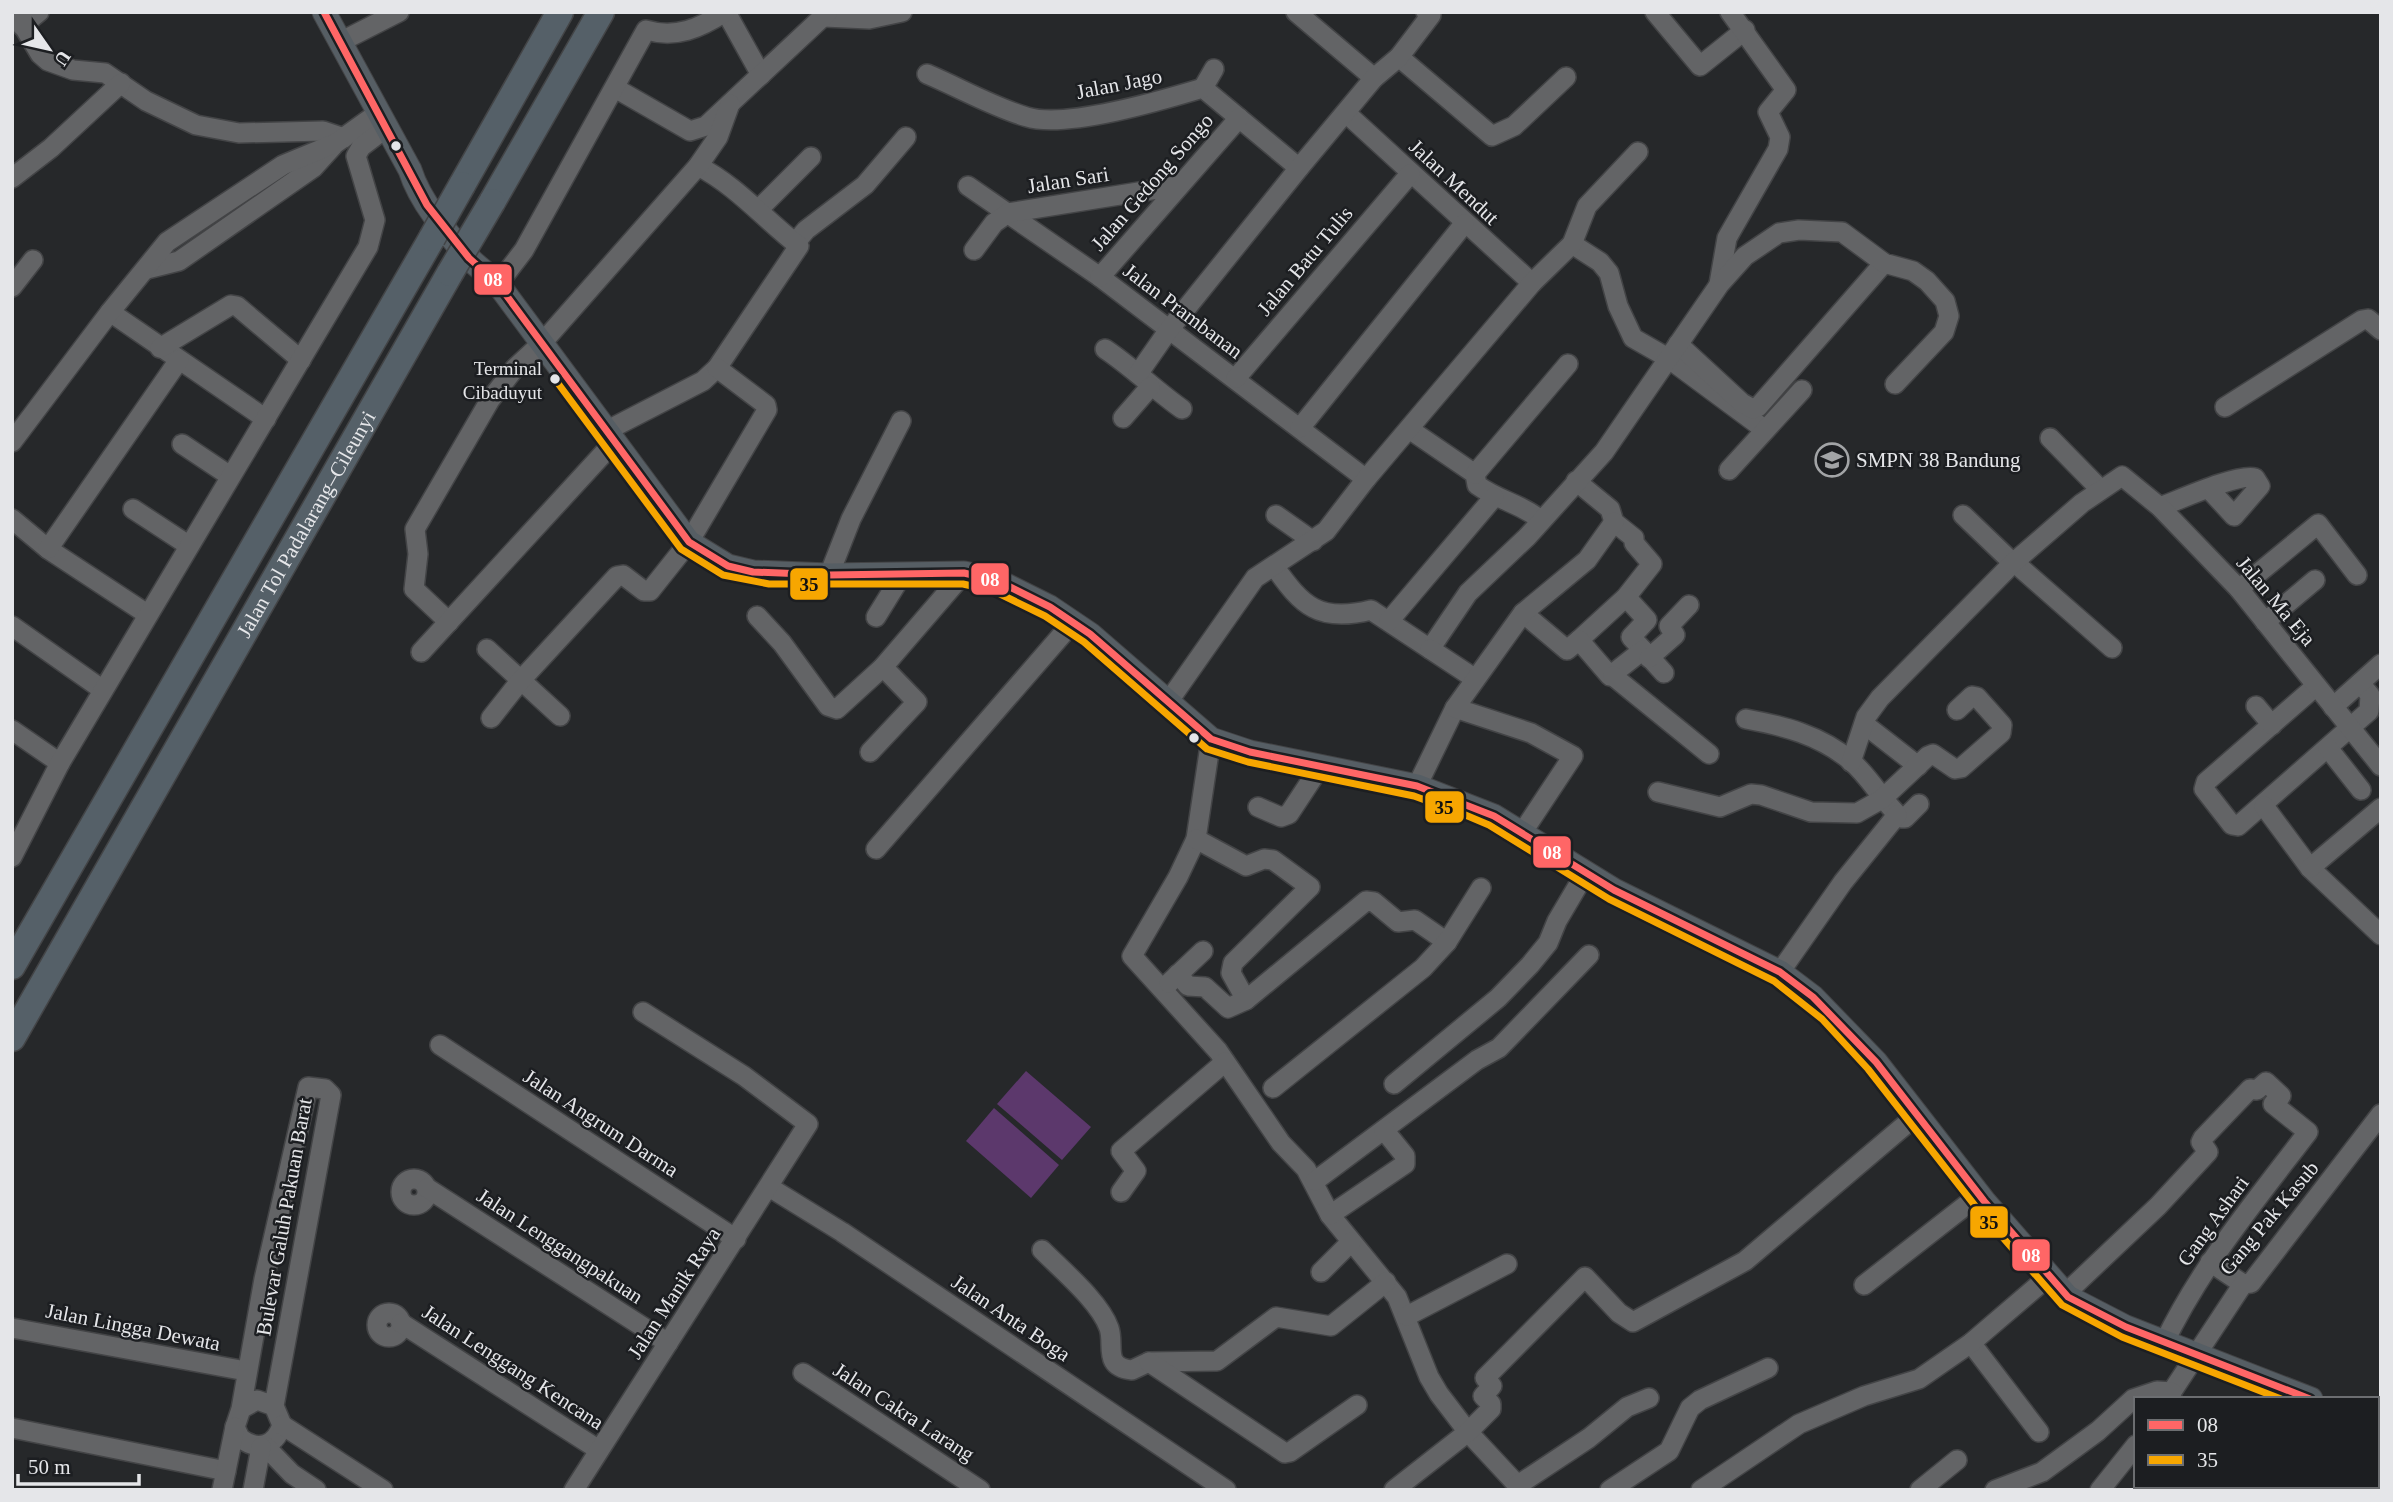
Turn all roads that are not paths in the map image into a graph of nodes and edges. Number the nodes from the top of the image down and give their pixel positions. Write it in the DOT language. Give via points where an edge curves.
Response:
graph roads {
  1 [pos="39,12"];
  2 [pos="324,12"];
  3 [pos="399,12"];
  4 [pos="560,12"];
  5 [pos="601,12"];
  6 [pos="902,12"];
  7 [pos="1296,12"];
  8 [pos="1426,12"];
  9 [pos="1656,12"];
  10 [pos="1730,12"];
  11 [pos="723,13"];
  12 [pos="826,15"];
  13 [pos="19,19"];
  14 [pos="1745,30"];
  15 [pos="340,42"];
  16 [pos="1399,57"];
  17 [pos="1214,69"];
  18 [pos="761,75"];
  19 [pos="927,75"];
  20 [pos="1374,78"];
  21 [pos="1566,78"];
  22 [pos="121,83"];
  23 [pos="615,88"];
  24 [pos="1203,88"];
  25 [pos="730,104"];
  26 [pos="1346,113"];
  27 [pos="1238,118"];
  28 [pos="382,121"];
  29 [pos="906,137"];
  30 [pos="340,140"];
  31 [pos="1638,152"];
  32 [pos="811,157"];
  33 [pos="698,166"];
  34 [pos="1300,167"];
  35 [pos="1410,174"];
  36 [pos="12,178"];
  37 [pos="968,186"];
  38 [pos="1176,186"];
  39 [pos="758,209"];
  40 [pos="1009,213"];
  41 [pos="1464,224"];
  42 [pos="795,243"];
  43 [pos="1572,244"];
  44 [pos="974,250"];
  45 [pos="33,260"];
  46 [pos="1884,263"];
  47 [pos="1100,277"];
  48 [pos="493,279"];
  49 [pos="1532,284"];
  50 [pos="1718,285"];
  51 [pos="12,287"];
  52 [pos="110,312"];
  53 [pos="2374,324"];
  54 [pos="1168,331"];
  55 [pos="542,343"];
  56 [pos="160,348"];
  57 [pos="1105,349"];
  58 [pos="1673,351"];
  59 [pos="179,360"];
  60 [pos="301,360"];
  61 [pos="1568,364"];
  62 [pos="717,368"];
  63 [pos="1236,378"];
  64 [pos="1144,381"];
  65 [pos="1895,384"];
  66 [pos="1802,390"];
  67 [pos="2225,407"];
  68 [pos="1182,408"];
  69 [pos="1123,418"];
  70 [pos="266,419"];
  71 [pos="901,421"];
  72 [pos="1300,428"];
  73 [pos="1409,429"];
  74 [pos="1764,429"];
  75 [pos="610,437"];
  76 [pos="2049,438"];
  77 [pos="12,442"];
  78 [pos="182,444"];
  79 [pos="1729,470"];
  80 [pos="1475,474"];
  81 [pos="230,475"];
  82 [pos="1366,479"];
  83 [pos="1576,481"];
  84 [pos="2100,489"];
  85 [pos="2209,489"];
  86 [pos="1494,497"];
  87 [pos="2160,507"];
  88 [pos="133,509"];
  89 [pos="1276,515"];
  90 [pos="1963,515"];
  91 [pos="12,519"];
  92 [pos="1541,520"];
  93 [pos="1614,522"];
  94 [pos="1313,541"];
  95 [pos="689,542"];
  96 [pos="188,545"];
  97 [pos="48,548"];
  98 [pos="2014,563"];
  99 [pos="1274,566"];
  100 [pos="964,573"];
  101 [pos="829,575"];
  102 [pos="902,575"];
  103 [pos="2357,575"];
  104 [pos="2315,580"];
  105 [pos="2239,589"];
  106 [pos="1626,597"];
  107 [pos="1689,605"];
  108 [pos="1523,613"];
  109 [pos="147,614"];
  110 [pos="757,617"];
  111 [pos="876,617"];
  112 [pos="1389,621"];
  113 [pos="449,622"];
  114 [pos="1073,622"];
  115 [pos="2265,622"];
  116 [pos="12,626"];
  117 [pos="1579,640"];
  118 [pos="2112,648"];
  119 [pos="488,649"];
  120 [pos="1430,649"];
  121 [pos="421,652"];
  122 [pos="1646,654"];
  123 [pos="2381,664"];
  124 [pos="883,667"];
  125 [pos="1664,673"];
  126 [pos="1613,676"];
  127 [pos="1474,678"];
  128 [pos="521,680"];
  129 [pos="2360,683"];
  130 [pos="2316,685"];
  131 [pos="103,690"];
  132 [pos="1168,702"];
  133 [pos="2256,706"];
  134 [pos="2333,707"];
  135 [pos="1455,708"];
  136 [pos="1957,710"];
  137 [pos="560,716"];
  138 [pos="491,718"];
  139 [pos="1746,719"];
  140 [pos="1864,724"];
  141 [pos="2272,725"];
  142 [pos="2351,728"];
  143 [pos="12,730"];
  144 [pos="1211,739"];
  145 [pos="2328,748"];
  146 [pos="870,752"];
  147 [pos="1709,754"];
  148 [pos="1852,762"];
  149 [pos="60,763"];
  150 [pos="1918,766"];
  151 [pos="2381,766"];
  152 [pos="1320,767"];
  153 [pos="1417,786"];
  154 [pos="2361,790"];
  155 [pos="1658,792"];
  156 [pos="1882,799"];
  157 [pos="1919,804"];
  158 [pos="2264,806"];
  159 [pos="1258,807"];
  160 [pos="2381,808"];
  161 [pos="1897,815"];
  162 [pos="1522,833"];
  163 [pos="1196,839"];
  164 [pos="15,845"];
  165 [pos="876,849"];
  166 [pos="2310,868"];
  167 [pos="1586,872"];
  168 [pos="1481,888"];
  169 [pos="2381,935"];
  170 [pos="1447,942"];
  171 [pos="1203,951"];
  172 [pos="1589,955"];
  173 [pos="12,966"];
  174 [pos="1780,972"];
  175 [pos="1178,974"];
  176 [pos="1163,988"];
  177 [pos="1246,1000"];
  178 [pos="643,1012"];
  179 [pos="12,1038"];
  180 [pos="440,1045"];
  181 [pos="1225,1062"];
  182 [pos="1394,1084"];
  183 [pos="1273,1088"];
  184 [pos="1918,1114"];
  185 [pos="2381,1114"];
  186 [pos="1384,1130"];
  187 [pos="1315,1181"];
  188 [pos="769,1186"];
  189 [pos="427,1188"];
  190 [pos="1121,1192"];
  191 [pos="1979,1195"];
  192 [pos="1330,1215"];
  193 [pos="736,1239"];
  194 [pos="1351,1242"];
  195 [pos="1042,1250"];
  196 [pos="2210,1262"];
  197 [pos="1507,1264"];
  198 [pos="1321,1272"];
  199 [pos="2048,1277"];
  200 [pos="1386,1282"];
  201 [pos="2243,1284"];
  202 [pos="1864,1285"];
  203 [pos="2065,1294"];
  204 [pos="1407,1316"];
  205 [pos="401,1323"];
  206 [pos="12,1328"];
  207 [pos="668,1343"];
  208 [pos="1971,1343"];
  209 [pos="2164,1343"];
  210 [pos="2196,1354"];
  211 [pos="1149,1362"];
  212 [pos="1768,1368"];
  213 [pos="246,1371"];
  214 [pos="803,1373"];
  215 [pos="2169,1395"];
  216 [pos="2139,1397"];
  217 [pos="2305,1397"];
  218 [pos="1649,1398"];
  219 [pos="2134,1399"];
  220 [pos="1357,1405"];
  221 [pos="274,1406"];
  222 [pos="238,1418"];
  223 [pos="282,1425"];
  224 [pos="12,1428"];
  225 [pos="1468,1432"];
  226 [pos="2039,1432"];
  227 [pos="263,1446"];
  228 [pos="2134,1448"];
  229 [pos="599,1450"];
  230 [pos="1957,1460"];
  231 [pos="224,1480"];
  232 [pos="1520,1487"];
  233 [pos="253,1490"];
  234 [pos="316,1490"];
  235 [pos="383,1490"];
  236 [pos="573,1490"];
  237 [pos="981,1490"];
  238 [pos="1226,1490"];
  239 [pos="1394,1490"];
  240 [pos="1610,1490"];
  241 [pos="1701,1490"];
  242 [pos="1920,1490"];
  243 [pos="1995,1490"];
  244 [pos="2100,1490"];
  1 -- 13 [label="street"];
  2 -- 15 [label="main road"];
  3 -- 15 [label="street"];
  4 -- 173 [label="highway, Jalan Tol Padalarang–Cileunyi, bridge"];
  5 -- 179 [label="highway, Jalan Tol Padalarang–Cileunyi, bridge"];
  6 -- 12 [label="street" via="869,19"];
  7 -- 20 [label="street"];
  8 -- 16 [label="street" via="1431,15"];
  9 -- 14 [label="street" via="1700,66"];
  10 -- 14 [label="street"];
  11 -- 18 [label="street"];
  11 -- 23 [label="street" via="706,26 671,35 646,30"];
  12 -- 18 [label="street"];
  13 -- 22 [label="street" via="48,61 105,73"];
  14 -- 50 [label="street" via="1786,90 1768,112 1780,137 1778,149 1727,238"];
  15 -- 28 [label="main road"];
  16 -- 20 [label="street"];
  16 -- 21 [label="street" via="1492,136 1514,126"];
  17 -- 24 [label="street"];
  18 -- 25 [label="street"];
  19 -- 24 [label="street, Jalan Jago" via="1028,118 1051,121 1156,103"];
  20 -- 26 [label="street"];
  22 -- 30 [label="street" via="170,114 219,131 323,131"];
  22 -- 36 [label="street"];
  23 -- 25 [label="street" via="690,131 706,126"];
  23 -- 48 [label="street" via="524,250"];
  24 -- 27 [label="street"];
  25 -- 33 [label="street" via="718,137"];
  26 -- 34 [label="street"];
  26 -- 35 [label="street, Jalan Mendut"];
  27 -- 34 [label="street"];
  27 -- 38 [label="street, Jalan Gedong Songo"];
  28 -- 30 [label="street"];
  28 -- 48 [label="main road" via="410,170 426,181 481,250"];
  28 -- 60 [label="street" via="356,156 374,220 368,247"];
  29 -- 42 [label="street" via="865,185"];
  30 -- 52 [label="street" via="283,165 167,242"];
  31 -- 43 [label="street" via="1587,206"];
  32 -- 39 [label="street"];
  33 -- 39 [label="street"];
  33 -- 55 [label="street"];
  34 -- 54 [label="street"];
  35 -- 41 [label="street, Jalan Mendut"];
  35 -- 63 [label="street, Jalan Batu Tulis"];
  37 -- 40 [label="street, Jalan Prambanan"];
  38 -- 40 [label="street, Jalan Sari"];
  38 -- 47 [label="street, Jalan Gedong Songo"];
  39 -- 42 [label="street"];
  40 -- 44 [label="street" via="994,223"];
  40 -- 47 [label="street, Jalan Prambanan"];
  41 -- 49 [label="street, Jalan Mendut"];
  41 -- 72 [label="street"];
  42 -- 62 [label="street" via="799,246 793,257"];
  43 -- 49 [label="street"];
  43 -- 58 [label="street" via="1609,273 1633,338 1642,346"];
  45 -- 51 [label="street"];
  46 -- 50 [label="street" via="1842,232 1799,230 1779,233 1760,245"];
  46 -- 58 [label="street" via="1753,409"];
  46 -- 65 [label="street" via="1913,271 1927,281 1945,301 1949,316 1944,332"];
  47 -- 54 [label="street, Jalan Prambanan"];
  48 -- 55 [label="main road"];
  49 -- 73 [label="street"];
  50 -- 58 [label="street"];
  52 -- 56 [label="street"];
  52 -- 77 [label="street"];
  53 -- 67 [label="street" via="2362,320"];
  54 -- 63 [label="street, Jalan Prambanan"];
  54 -- 64 [label="street"];
  55 -- 75 [label="main road"];
  55 -- 113 [label="street" via="491,400 415,529 414,589"];
  56 -- 59 [label="street"];
  56 -- 60 [label="street" via="230,305"];
  57 -- 64 [label="street"];
  58 -- 74 [label="street"];
  58 -- 83 [label="street" via="1604,452"];
  59 -- 70 [label="street"];
  59 -- 97 [label="street"];
  60 -- 70 [label="street"];
  61 -- 80 [label="street"];
  62 -- 75 [label="street"];
  62 -- 95 [label="street" via="767,410"];
  63 -- 72 [label="street, Jalan Prambanan"];
  64 -- 68 [label="street"];
  64 -- 69 [label="street"];
  66 -- 74 [label="street"];
  70 -- 81 [label="street"];
  71 -- 101 [label="street" via="851,519"];
  72 -- 82 [label="street, Jalan Prambanan"];
  73 -- 80 [label="street"];
  73 -- 82 [label="street"];
  74 -- 79 [label="street"];
  75 -- 95 [label="main road"];
  75 -- 113 [label="street"];
  76 -- 84 [label="street"];
  78 -- 81 [label="street"];
  80 -- 86 [label="street" via="1478,485"];
  81 -- 96 [label="street"];
  82 -- 94 [label="street"];
  83 -- 92 [label="street"];
  83 -- 93 [label="street" via="1610,509"];
  84 -- 87 [label="street, Jalan Ma Eja" via="2126,477"];
  84 -- 98 [label="street"];
  85 -- 87 [label="street"];
  86 -- 92 [label="street" via="1517,503"];
  86 -- 112 [label="street"];
  87 -- 105 [label="street, Jalan Ma Eja"];
  88 -- 96 [label="street"];
  89 -- 94 [label="street"];
  90 -- 98 [label="street"];
  91 -- 97 [label="street"];
  92 -- 120 [label="street" via="1468,593"];
  93 -- 106 [label="street" via="1634,538 1652,564"];
  93 -- 108 [label="street" via="1587,560"];
  94 -- 99 [label="street"];
  95 -- 101 [label="main road" via="739,569"];
  95 -- 128 [label="street" via="650,591 643,592 623,575 617,576"];
  96 -- 109 [label="street"];
  97 -- 109 [label="street"];
  98 -- 118 [label="street"];
  98 -- 140 [label="street" via="1880,698"];
  99 -- 112 [label="street" via="1293,594 1309,607 1342,614 1371,610"];
  99 -- 132 [label="street" via="1255,578"];
  100 -- 102 [label="main road"];
  100 -- 114 [label="main road" via="1012,587"];
  100 -- 124 [label="street"];
  101 -- 102 [label="main road"];
  102 -- 111 [label="street"];
  103 -- 105 [label="street" via="2318,524"];
  104 -- 115 [label="street"];
  105 -- 115 [label="street, Jalan Ma Eja"];
  106 -- 117 [label="street"];
  106 -- 122 [label="street" via="1647,620 1631,637"];
  107 -- 122 [label="street" via="1669,626 1675,635"];
  108 -- 117 [label="street" via="1567,650"];
  108 -- 127 [label="street"];
  109 -- 131 [label="street"];
  110 -- 124 [label="street" via="833,708 841,707"];
  112 -- 120 [label="street"];
  113 -- 121 [label="street"];
  114 -- 132 [label="main road"];
  114 -- 165 [label="street"];
  115 -- 130 [label="street, Jalan Ma Eja"];
  116 -- 131 [label="street"];
  117 -- 126 [label="street"];
  119 -- 128 [label="street"];
  120 -- 127 [label="street"];
  122 -- 125 [label="street"];
  122 -- 126 [label="street"];
  123 -- 129 [label="street"];
  124 -- 146 [label="street" via="917,702"];
  126 -- 147 [label="street"];
  127 -- 135 [label="street"];
  128 -- 137 [label="street"];
  128 -- 138 [label="street"];
  129 -- 134 [label="street"];
  129 -- 142 [label="street" via="2370,695 2370,711"];
  130 -- 134 [label="street, Jalan Ma Eja"];
  130 -- 141 [label="street"];
  131 -- 149 [label="street"];
  132 -- 144 [label="main road"];
  133 -- 141 [label="street"];
  134 -- 142 [label="street, Jalan Ma Eja"];
  135 -- 153 [label="street"];
  135 -- 162 [label="street" via="1531,733 1573,756"];
  136 -- 150 [label="street" via="1972,696 1977,697 2002,724 2001,733 1961,768 1955,769 1933,754"];
  139 -- 148 [label="street" via="1820,740"];
  140 -- 148 [label="street"];
  140 -- 150 [label="street"];
  141 -- 158 [label="street" via="2203,786 2236,827"];
  142 -- 145 [label="street"];
  142 -- 151 [label="street, Jalan Ma Eja"];
  143 -- 149 [label="street"];
  144 -- 152 [label="main road"];
  144 -- 163 [label="street"];
  145 -- 154 [label="street"];
  145 -- 158 [label="street"];
  148 -- 156 [label="street"];
  149 -- 164 [label="street"];
  150 -- 156 [label="street"];
  152 -- 153 [label="main road"];
  152 -- 159 [label="street" via="1289,814 1281,817"];
  153 -- 162 [label="main road" via="1493,816"];
  155 -- 156 [label="street" via="1720,807 1751,794 1761,795 1811,812 1836,814 1857,813"];
  156 -- 161 [label="street"];
  157 -- 161 [label="street" via="1903,819"];
  158 -- 166 [label="street"];
  160 -- 166 [label="street"];
  161 -- 174 [label="street"];
  162 -- 167 [label="main road"];
  163 -- 176 [label="street" via="1132,952 1133,959"];
  163 -- 177 [label="street" via="1245,866 1273,860 1310,887 1233,963 1231,973"];
  166 -- 169 [label="street"];
  167 -- 174 [label="main road"];
  167 -- 182 [label="street" via="1548,943 1530,964 1490,1005"];
  168 -- 170 [label="street"];
  170 -- 177 [label="street" via="1415,920 1398,922 1374,902 1366,901"];
  170 -- 183 [label="street" via="1407,982"];
  171 -- 175 [label="street"];
  172 -- 186 [label="street" via="1499,1048"];
  174 -- 184 [label="main road" via="1844,1027"];
  175 -- 176 [label="street"];
  175 -- 177 [label="street" via="1192,988 1209,989 1228,1008"];
  176 -- 181 [label="street"];
  178 -- 188 [label="street, Jalan Manik Raya" via="744,1076 807,1125"];
  180 -- 193 [label="street, Jalan Angrum Darma"];
  181 -- 187 [label="street" via="1281,1143"];
  181 -- 190 [label="street" via="1121,1151 1136,1171"];
  184 -- 191 [label="main road"];
  184 -- 225 [label="street" via="1745,1261 1633,1322 1585,1277 1485,1378 1492,1386 1483,1396 1491,1409"];
  185 -- 201 [label="street, Gang Pak Kasub" via="2251,1283"];
  186 -- 187 [label="street"];
  186 -- 192 [label="street" via="1405,1156 1405,1164"];
  187 -- 192 [label="street"];
  188 -- 193 [label="street, Jalan Manik Raya"];
  188 -- 238 [label="street, Jalan Anta Boga"];
  189 -- 207 [label="street, Jalan Lenggangpakuan"];
  191 -- 199 [label="main road"];
  191 -- 202 [label="street"];
  192 -- 194 [label="street"];
  193 -- 207 [label="street, Jalan Manik Raya"];
  194 -- 198 [label="street"];
  194 -- 200 [label="street"];
  195 -- 211 [label="street" via="1109,1327 1109,1351 1121,1367 1132,1370"];
  196 -- 201 [label="street"];
  196 -- 203 [label="street, Gang Ashari" via="2308,1132 2273,1104 2281,1096 2266,1082 2257,1090 2250,1089 2203,1138 2208,1152"];
  196 -- 209 [label="street, Gang Ashari"];
  197 -- 204 [label="street"];
  199 -- 203 [label="main road"];
  199 -- 208 [label="street"];
  200 -- 204 [label="street"];
  200 -- 211 [label="street" via="1331,1326 1276,1317 1217,1361"];
  201 -- 210 [label="street, Gang Pak Kasub"];
  203 -- 209 [label="main road" via="2098,1315"];
  204 -- 225 [label="street" via="1429,1377"];
  205 -- 229 [label="street, Jalan Lenggang Kencana"];
  206 -- 213 [label="street, Jalan Lingga Dewata"];
  207 -- 229 [label="street, Jalan Manik Raya"];
  208 -- 226 [label="street"];
  208 -- 241 [label="street" via="1919,1379 1799,1424"];
  209 -- 210 [label="main road"];
  210 -- 215 [label="street, Gang Pak Kasub"];
  210 -- 217 [label="main road"];
  211 -- 220 [label="street" via="1284,1453"];
  212 -- 240 [label="street" via="1700,1399 1690,1408 1669,1451"];
  213 -- 221 [label="street, Bulevar Galuh Pakuan Barat" via="308,1087 325,1089 331,1095"];
  213 -- 222 [label="street, Bulevar Galuh Pakuan Barat"];
  214 -- 237 [label="street, Jalan Cakra Larang"];
  215 -- 216 [label="street" via="2157,1391"];
  218 -- 232 [label="street" via="1627,1407"];
  219 -- 243 [label="street" via="2042,1472"];
  221 -- 222 [label="street" via="257,1400"];
  221 -- 223 [label="street"];
  222 -- 227 [label="street" via="240,1438 249,1445"];
  222 -- 231 [label="street, Bulevar Galuh Pakuan Barat"];
  223 -- 227 [label="street" via="273,1441"];
  223 -- 235 [label="street"];
  224 -- 231 [label="street"];
  225 -- 232 [label="street"];
  225 -- 239 [label="street"];
  227 -- 233 [label="street"];
  227 -- 234 [label="street"];
  228 -- 244 [label="street"];
  229 -- 236 [label="street, Jalan Manik Raya"];
  230 -- 242 [label="street"];
}
